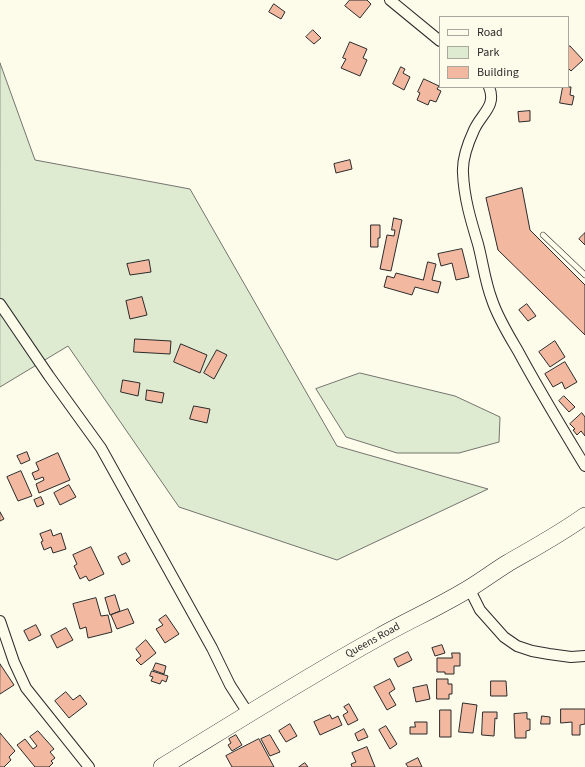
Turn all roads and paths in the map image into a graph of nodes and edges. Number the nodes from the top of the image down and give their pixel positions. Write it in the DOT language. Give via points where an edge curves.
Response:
graph roads {
  1 [pos="390,0"];
  2 [pos="439,40"];
  3 [pos="489,88"];
  4 [pos="543,235"];
  5 [pos="585,275"];
  6 [pos="0,304"];
  7 [pos="585,466"];
  8 [pos="585,516"];
  9 [pos="469,588"];
  10 [pos="0,621"];
  11 [pos="585,656"];
  12 [pos="248,713"];
  13 [pos="88,767"];
  14 [pos="162,767"];
  1 -- 2 [label="street"];
  3 -- 7 [label="street" via="492,94 488,108 474,128 466,150 463,169 464,191 484,275 500,321 538,390"];
  4 -- 5 [label="lane"];
  6 -- 12 [label="street" via="101,448 230,685"];
  8 -- 9 [label="highway, Queens Road"];
  9 -- 11 [label="street" via="480,610 504,637 517,646 548,654"];
  9 -- 12 [label="highway, Queens Road"];
  10 -- 13 [label="street" via="26,688"];
  12 -- 14 [label="highway, Queens Road"];
}
